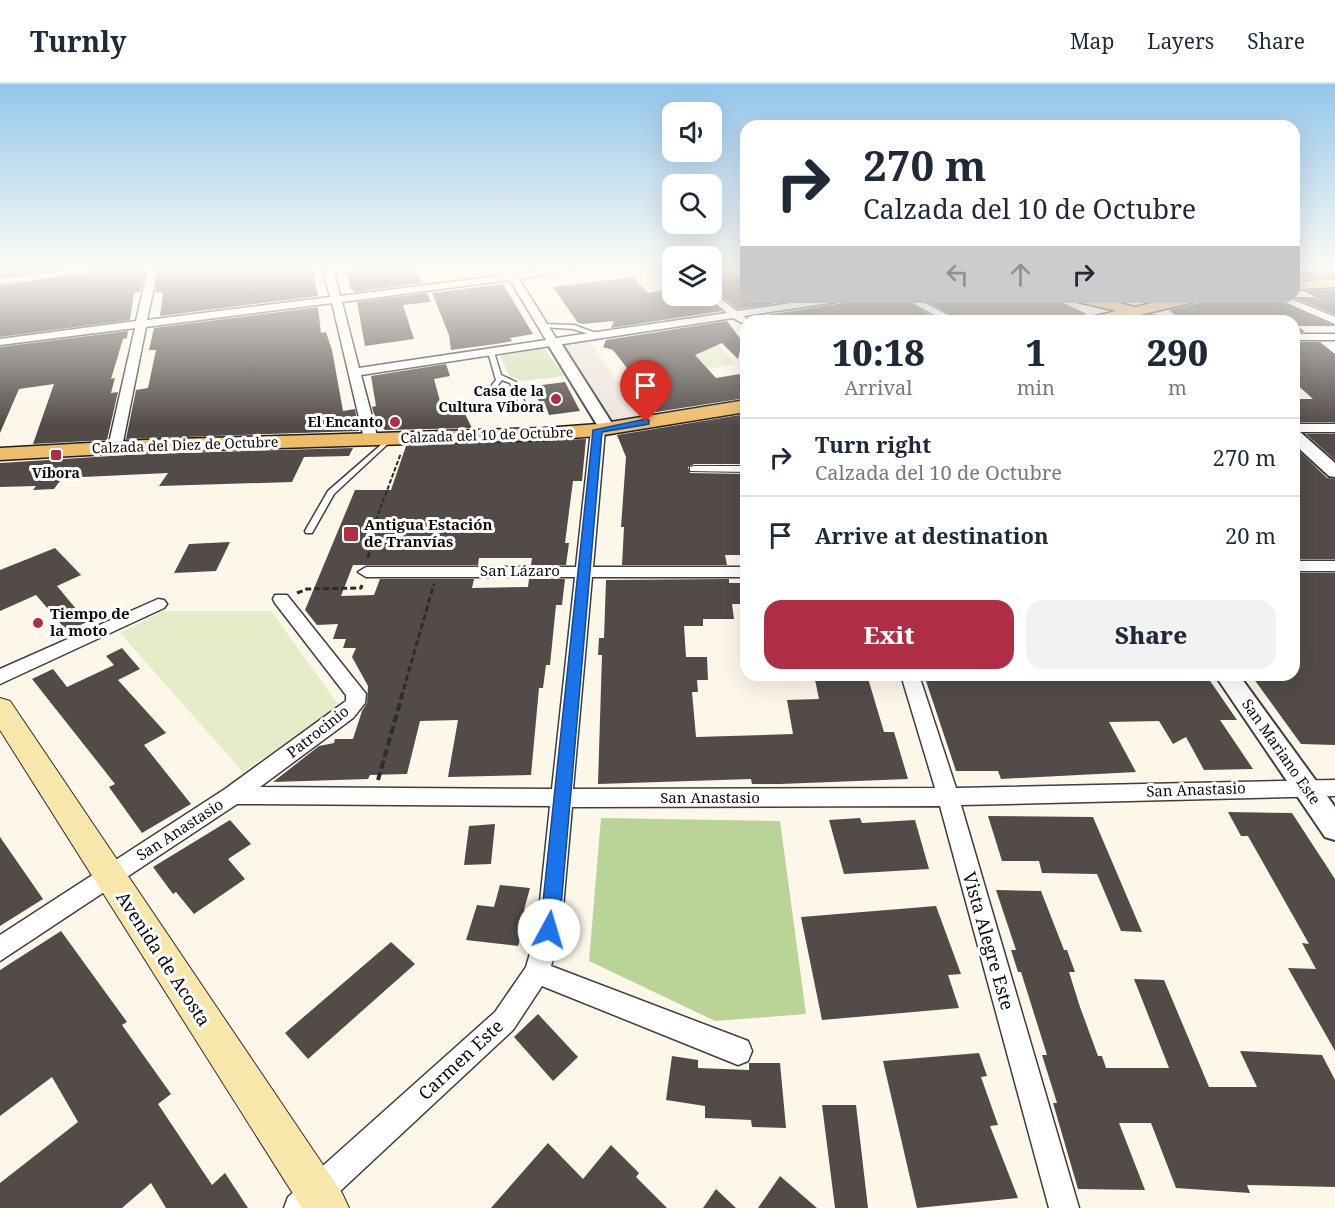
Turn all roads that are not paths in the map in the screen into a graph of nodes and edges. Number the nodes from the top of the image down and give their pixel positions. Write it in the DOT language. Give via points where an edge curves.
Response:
graph roads {
  1 [pos="143,320"];
  2 [pos="170,320"];
  3 [pos="342,320"];
  4 [pos="540,320"];
  5 [pos="729,320"];
  6 [pos="142,324"];
  7 [pos="544,326"];
  8 [pos="602,336"];
  9 [pos="1300,337"];
  10 [pos="1335,337"];
  11 [pos="0,342"];
  12 [pos="554,343"];
  13 [pos="491,352"];
  14 [pos="355,372"];
  15 [pos="498,376"];
  16 [pos="740,407"];
  17 [pos="1300,428"];
  18 [pos="1335,428"];
  19 [pos="602,429"];
  20 [pos="389,439"];
  21 [pos="1300,440"];
  22 [pos="115,447"];
  23 [pos="0,454"];
  24 [pos="694,469"];
  25 [pos="740,469"];
  26 [pos="1335,472"];
  27 [pos="309,531"];
  28 [pos="1300,566"];
  29 [pos="1335,566"];
  30 [pos="366,572"];
  31 [pos="584,572"];
  32 [pos="740,572"];
  33 [pos="281,599"];
  34 [pos="158,604"];
  35 [pos="0,677"];
  36 [pos="912,681"];
  37 [pos="1231,681"];
  38 [pos="0,708"];
  39 [pos="1306,788"];
  40 [pos="1335,788"];
  41 [pos="233,795"];
  42 [pos="948,797"];
  43 [pos="563,798"];
  44 [pos="1335,829"];
  45 [pos="109,876"];
  46 [pos="0,949"];
  47 [pos="537,972"];
  48 [pos="738,1051"];
  49 [pos="314,1202"];
  50 [pos="1064,1208"];
  1 -- 6 [label="street"];
  2 -- 6 [label="street"];
  3 -- 14 [label="street"];
  4 -- 7 [label="street"];
  5 -- 8 [label="street"];
  6 -- 11 [label="street"];
  6 -- 22 [label="street"];
  7 -- 8 [label="lane" via="574,327"];
  7 -- 12 [label="street"];
  8 -- 12 [label="street"];
  9 -- 10 [label="street"];
  12 -- 13 [label="street"];
  12 -- 19 [label="street"];
  13 -- 14 [label="street"];
  13 -- 15 [label="lane"];
  14 -- 20 [label="street"];
  15 -- 15 [label="lane" via="495,385 502,403 519,406 522,403 513,382"];
  16 -- 19 [label="main road, Calzada del 10 de Octubre"];
  17 -- 18 [label="street"];
  19 -- 20 [label="main road, Calzada del 10 de Octubre"];
  19 -- 31 [label="street, Carmen Este"];
  20 -- 22 [label="main road, Calzada del Diez de Octubre"];
  20 -- 27 [label="lane" via="331,493"];
  21 -- 26 [label="street"];
  22 -- 23 [label="main road, Calzada del Diez de Octubre"];
  24 -- 25 [label="street"];
  28 -- 29 [label="street"];
  30 -- 31 [label="street, San Lázaro"];
  31 -- 32 [label="street, San Lázaro"];
  31 -- 43 [label="street, Carmen Este"];
  33 -- 41 [label="street, Patrocinio" via="356,694 355,703 346,714"];
  34 -- 35 [label="street"];
  36 -- 42 [label="street, Vista Alegre Este"];
  37 -- 39 [label="street, San Mariano Este"];
  38 -- 45 [label="main road, Avenida de Acosta"];
  39 -- 40 [label="street, San Anastasio"];
  39 -- 42 [label="street, San Anastasio"];
  39 -- 44 [label="street, San Mariano Este"];
  41 -- 43 [label="street, San Anastasio"];
  41 -- 45 [label="street, San Anastasio"];
  42 -- 43 [label="street, San Anastasio"];
  42 -- 50 [label="street, Vista Alegre Este"];
  43 -- 47 [label="street, Carmen Este" via="549,930"];
  45 -- 46 [label="street, San Anastasio"];
  45 -- 49 [label="main road, Avenida de Acosta"];
  47 -- 48 [label="street"];
  47 -- 49 [label="street, Carmen Este" via="504,1021"];
}
